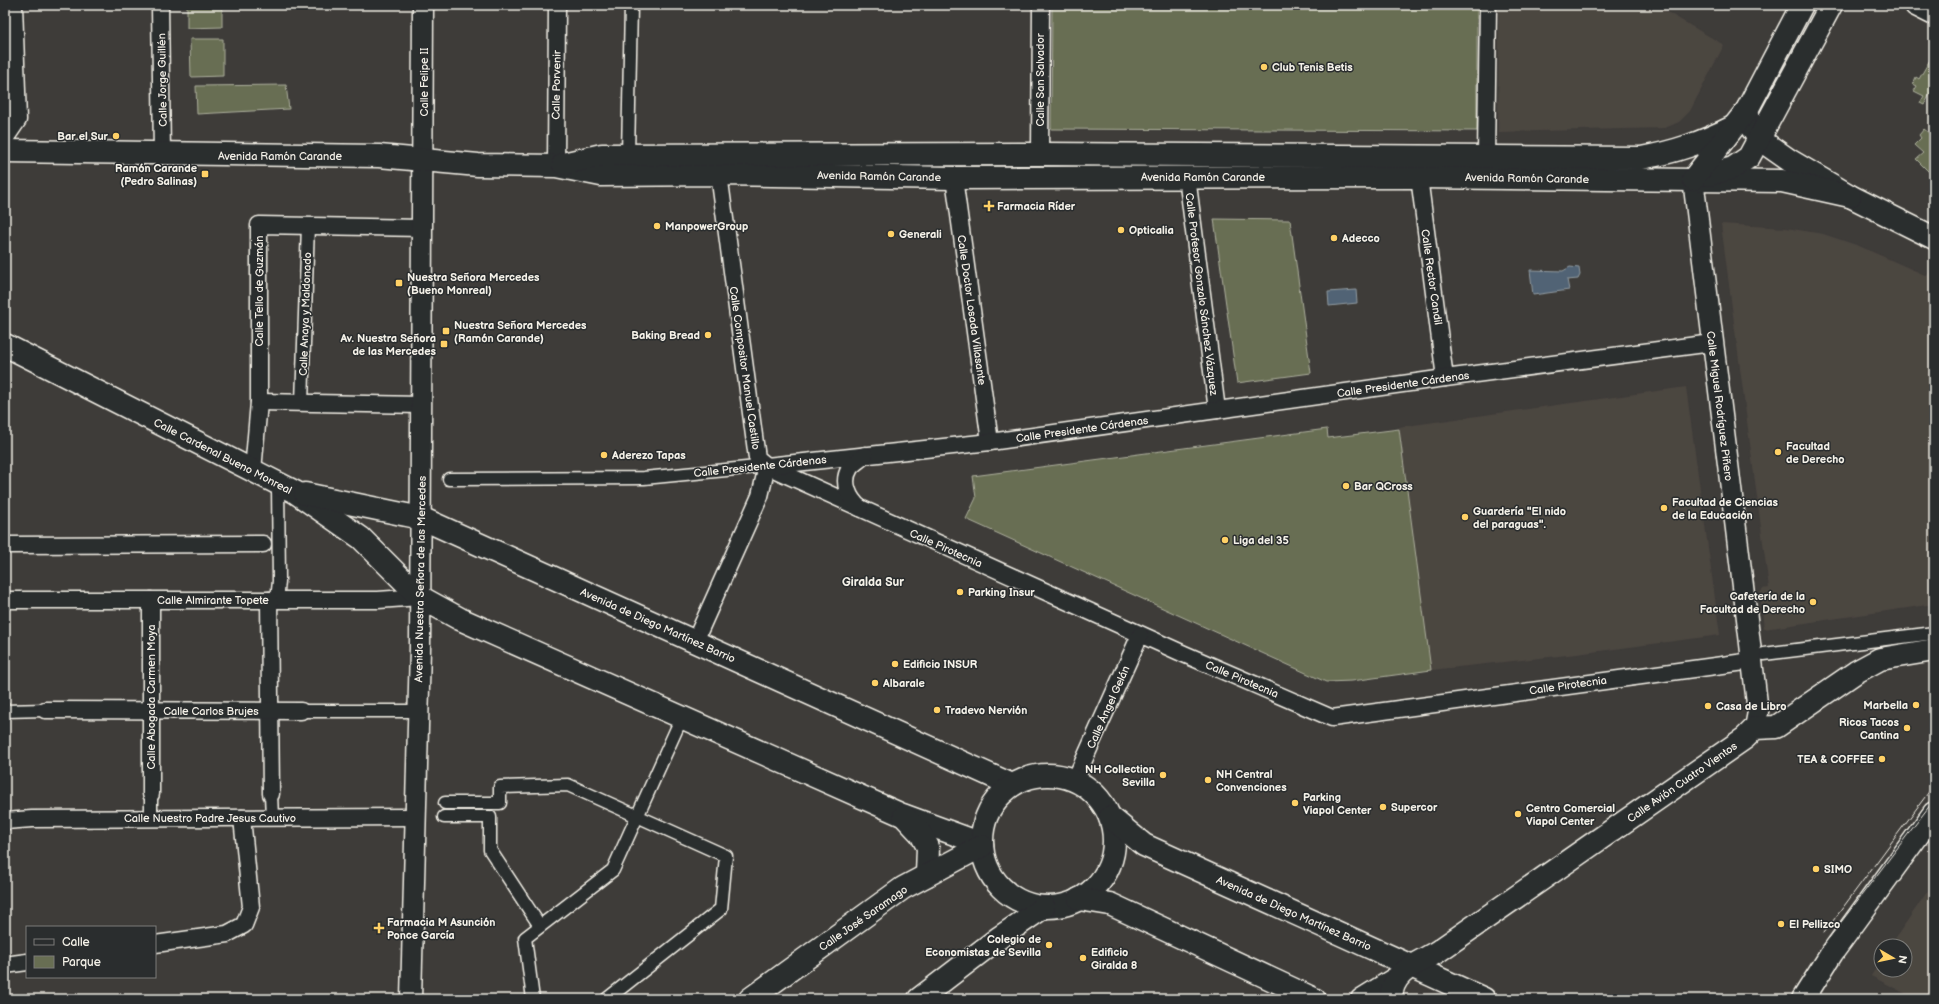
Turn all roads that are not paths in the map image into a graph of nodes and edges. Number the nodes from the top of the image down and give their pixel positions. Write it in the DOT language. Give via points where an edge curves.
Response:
graph roads {
  1 [pos="14,5"];
  2 [pos="160,5"];
  3 [pos="423,5"];
  4 [pos="557,5"];
  5 [pos="631,5"];
  6 [pos="1041,5"];
  7 [pos="1488,5"];
  8 [pos="1802,5"];
  9 [pos="1831,5"];
  10 [pos="1916,5"];
  11 [pos="1934,14"];
  12 [pos="1747,110"];
  13 [pos="1733,127"];
  14 [pos="5,139"];
  15 [pos="1759,139"];
  16 [pos="5,151"];
  17 [pos="162,154"];
  18 [pos="1040,154"];
  19 [pos="628,155"];
  20 [pos="1486,156"];
  21 [pos="424,160"];
  22 [pos="556,166"];
  23 [pos="719,174"];
  24 [pos="1187,177"];
  25 [pos="1418,177"];
  26 [pos="954,178"];
  27 [pos="1692,179"];
  28 [pos="1850,196"];
  29 [pos="308,226"];
  30 [pos="422,228"];
  31 [pos="1934,238"];
  32 [pos="1712,343"];
  33 [pos="5,345"];
  34 [pos="1445,378"];
  35 [pos="259,402"];
  36 [pos="302,403"];
  37 [pos="421,405"];
  38 [pos="1217,410"];
  39 [pos="990,442"];
  40 [pos="865,455"];
  41 [pos="766,466"];
  42 [pos="253,471"];
  43 [pos="449,479"];
  44 [pos="287,488"];
  45 [pos="861,509"];
  46 [pos="421,518"];
  47 [pos="263,544"];
  48 [pos="5,545"];
  49 [pos="420,597"];
  50 [pos="5,600"];
  51 [pos="151,600"];
  52 [pos="273,600"];
  53 [pos="1934,633"];
  54 [pos="1140,635"];
  55 [pos="695,641"];
  56 [pos="1934,650"];
  57 [pos="1758,658"];
  58 [pos="5,710"];
  59 [pos="45,710"];
  60 [pos="151,711"];
  61 [pos="270,711"];
  62 [pos="301,711"];
  63 [pos="418,711"];
  64 [pos="682,717"];
  65 [pos="1755,728"];
  66 [pos="1075,780"];
  67 [pos="1012,785"];
  68 [pos="151,794"];
  69 [pos="271,794"];
  70 [pos="445,803"];
  71 [pos="1934,813"];
  72 [pos="903,815"];
  73 [pos="414,817"];
  74 [pos="637,817"];
  75 [pos="1110,817"];
  76 [pos="151,818"];
  77 [pos="242,818"];
  78 [pos="272,818"];
  79 [pos="444,818"];
  80 [pos="5,821"];
  81 [pos="982,845"];
  82 [pos="927,875"];
  83 [pos="1078,899"];
  84 [pos="1044,907"];
  85 [pos="540,926"];
  86 [pos="156,944"];
  87 [pos="26,962"];
  88 [pos="5,965"];
  89 [pos="1404,971"];
  90 [pos="928,996"];
  91 [pos="411,999"];
  92 [pos="533,999"];
  93 [pos="607,999"];
  94 [pos="750,999"];
  95 [pos="1314,999"];
  96 [pos="1361,999"];
  97 [pos="1391,999"];
  98 [pos="1484,999"];
  99 [pos="1803,999"];
  1 -- 14 [label="street" via="18,120"];
  2 -- 17 [label="street, Calle Jorge Guillén"];
  3 -- 21 [label="street, Calle Felipe II"];
  4 -- 22 [label="street, Calle Porvenir"];
  5 -- 19 [label="street"];
  6 -- 18 [label="street, Calle San Salvador"];
  7 -- 20 [label="street"];
  8 -- 12 [label="main road"];
  9 -- 15 [label="main road"];
  10 -- 11 [label="main road"];
  12 -- 13 [label="main road"];
  12 -- 15 [label="main road" via="1751,127"];
  13 -- 20 [label="main road, Avenida Ramón Carande" via="1685,148 1641,158"];
  13 -- 27 [label="main road"];
  15 -- 27 [label="main road" via="1749,157 1733,168"];
  15 -- 28 [label="main road, Avenida Ramón Carande"];
  16 -- 17 [label="main road, Avenida Ramón Carande"];
  17 -- 21 [label="main road, Avenida Ramón Carande" via="379,156"];
  18 -- 19 [label="main road, Avenida Ramón Carande"];
  18 -- 20 [label="main road, Avenida Ramón Carande"];
  19 -- 22 [label="main road, Avenida Ramón Carande" via="602,155"];
  21 -- 22 [label="main road, Avenida Ramón Carande" via="478,165"];
  21 -- 30 [label="street, Avenida Nuestra Señora de las Mercedes"];
  22 -- 23 [label="main road, Avenida Ramón Carande" via="601,175"];
  23 -- 26 [label="main road, Avenida Ramón Carande"];
  23 -- 41 [label="street, Calle Compositor Manuel Castillo" via="757,458"];
  24 -- 25 [label="main road, Avenida Ramón Carande"];
  24 -- 26 [label="main road, Avenida Ramón Carande"];
  24 -- 38 [label="street, Calle Profesor Gonzalo Sánchez Vázquez"];
  25 -- 27 [label="main road, Avenida Ramón Carande"];
  25 -- 34 [label="street, Calle Rector Candil"];
  26 -- 39 [label="street, Calle Doctor Losada Villasante"];
  27 -- 28 [label="main road, Avenida Ramón Carande" via="1782,181"];
  27 -- 32 [label="street, Calle Miguel Rodríguez Piñero"];
  28 -- 31 [label="main road, Avenida Ramón Carande"];
  29 -- 30 [label="street, Calle Tello de Guzmán"];
  29 -- 35 [label="street, Calle Tello de Guzmán" via="260,225"];
  29 -- 36 [label="street, Calle Anaya y Maldonado"];
  30 -- 37 [label="street, Avenida Nuestra Señora de las Mercedes"];
  32 -- 34 [label="street, Calle Presidente Cárdenas"];
  32 -- 57 [label="street, Calle Miguel Rodríguez Piñero"];
  33 -- 42 [label="main road, Calle Cardenal Bueno Monreal"];
  34 -- 38 [label="street, Calle Presidente Cárdenas"];
  35 -- 36 [label="street"];
  35 -- 42 [label="street, Calle Tello de Guzmán"];
  36 -- 37 [label="street"];
  37 -- 46 [label="street, Avenida Nuestra Señora de las Mercedes"];
  38 -- 39 [label="street, Calle Presidente Cárdenas"];
  39 -- 40 [label="street, Calle Presidente Cárdenas"];
  40 -- 41 [label="street, Calle Presidente Cárdenas"];
  40 -- 45 [label="street" via="850,467 846,479 851,501"];
  41 -- 43 [label="street, Calle Presidente Cárdenas" via="644,478"];
  41 -- 45 [label="street, Calle Pirotecnia"];
  41 -- 55 [label="street" via="760,496"];
  42 -- 44 [label="main road, Calle Cardenal Bueno Monreal"];
  44 -- 46 [label="main road, Avenida de Diego Martínez Barrio"];
  44 -- 49 [label="main road, Calle Cardenal Bueno Monreal" via="360,538"];
  44 -- 52 [label="street" via="279,581"];
  45 -- 54 [label="street, Calle Pirotecnia"];
  46 -- 49 [label="street, Avenida Nuestra Señora de las Mercedes"];
  46 -- 55 [label="main road, Avenida de Diego Martínez Barrio"];
  47 -- 48 [label="street"];
  49 -- 52 [label="street, Calle Almirante Topete" via="378,600"];
  49 -- 63 [label="street, Avenida Nuestra Señora de las Mercedes"];
  49 -- 64 [label="main road" via="460,619"];
  50 -- 51 [label="street, Calle Almirante Topete"];
  51 -- 52 [label="street, Calle Almirante Topete"];
  51 -- 60 [label="street, Calle Abogada Carmen Moya"];
  52 -- 61 [label="street"];
  53 -- 57 [label="street, Calle Pirotecnia"];
  54 -- 57 [label="street, Calle Pirotecnia" via="1332,718"];
  54 -- 66 [label="street, Calle Ángel Gelán"];
  55 -- 67 [label="main road, Avenida de Diego Martínez Barrio"];
  56 -- 65 [label="main road" via="1880,659 1856,672 1776,727"];
  57 -- 65 [label="street, Calle Miguel Rodríguez Piñero" via="1758,712"];
  58 -- 59 [label="street, Calle Carlos Brujes"];
  59 -- 60 [label="street, Calle Carlos Brujes"];
  60 -- 61 [label="street, Calle Carlos Brujes"];
  60 -- 68 [label="street, Calle Abogada Carmen Moya"];
  61 -- 62 [label="street, Calle Carlos Brujes"];
  61 -- 69 [label="street"];
  62 -- 63 [label="street, Calle Carlos Brujes"];
  63 -- 73 [label="street, Avenida Nuestra Señora de las Mercedes"];
  64 -- 72 [label="main road"];
  64 -- 74 [label="street"];
  65 -- 89 [label="main road, Calle Avión Cuatro Vientos" via="1745,738 1437,952"];
  66 -- 67 [label="main road" via="1043,774"];
  66 -- 75 [label="main road" via="1102,802"];
  67 -- 81 [label="main road" via="998,797 988,812"];
  68 -- 76 [label="street"];
  69 -- 78 [label="street"];
  70 -- 74 [label="street" via="500,803 500,787 568,785"];
  71 -- 99 [label="main road" via="1854,922"];
  72 -- 81 [label="main road"];
  72 -- 82 [label="main road" via="921,834 928,847"];
  73 -- 78 [label="street, Calle Nuestro Padre Jesus Cautivo"];
  73 -- 91 [label="street, Avenida Nuestra Señora de las Mercedes"];
  74 -- 85 [label="street" via="613,870"];
  74 -- 93 [label="street" via="726,856 721,910"];
  75 -- 83 [label="main road" via="1114,844 1107,870 1095,887"];
  75 -- 89 [label="main road, Avenida de Diego Martínez Barrio" via="1144,845"];
  76 -- 77 [label="street, Calle Nuestro Padre Jesus Cautivo"];
  76 -- 80 [label="street, Calle Nuestro Padre Jesus Cautivo"];
  77 -- 78 [label="street, Calle Nuestro Padre Jesus Cautivo"];
  77 -- 86 [label="street" via="251,907 244,925 227,934"];
  79 -- 85 [label="street" via="490,817 490,850"];
  81 -- 82 [label="main road, Calle José Saramago"];
  81 -- 84 [label="main road" via="990,872 1007,893 1031,905"];
  82 -- 94 [label="main road, Calle José Saramago" via="903,888"];
  83 -- 84 [label="main road" via="1062,905"];
  83 -- 95 [label="main road" via="1110,904"];
  84 -- 90 [label="main road" via="1000,937"];
  85 -- 92 [label="street" via="525,938"];
  87 -- 88 [label="street"];
  89 -- 96 [label="street, Calle Avión Cuatro Vientos"];
  89 -- 97 [label="main road" via="1391,992"];
  89 -- 98 [label="main road" via="1433,976"];
}
